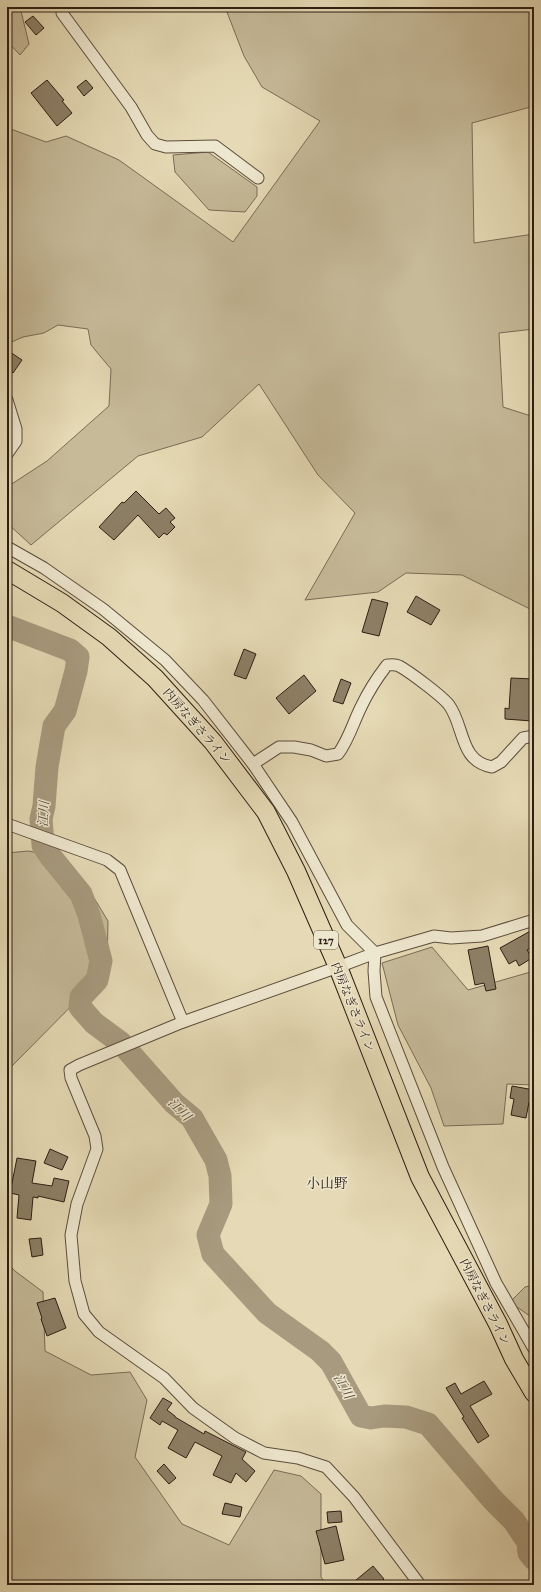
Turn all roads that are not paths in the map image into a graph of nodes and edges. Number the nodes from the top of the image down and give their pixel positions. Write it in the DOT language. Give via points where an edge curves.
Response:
graph roads {
  1 [pos="62,7"];
  2 [pos="258,178"];
  3 [pos="7,400"];
  4 [pos="7,454"];
  5 [pos="7,547"];
  6 [pos="7,570"];
  7 [pos="534,736"];
  8 [pos="253,764"];
  9 [pos="7,824"];
  10 [pos="534,920"];
  11 [pos="375,953"];
  12 [pos="338,968"];
  13 [pos="182,1022"];
  14 [pos="534,1349"];
  15 [pos="534,1393"];
  16 [pos="420,1585"];
  1 -- 2 [label="street" via="62,13 155,144 166,147 215,146"];
  3 -- 4 [label="street" via="13,417 16,441"];
  5 -- 8 [label="street" via="66,582 104,609 165,660 203,700"];
  6 -- 12 [label="highway, 内房なぎさライン / 127" via="62,602 109,637 155,678 213,742 266,812 296,871"];
  7 -- 8 [label="street" via="523,738 501,762 492,767 483,765 473,758 465,746 450,706 398,665 387,665 360,708 346,743 338,754 326,756 311,750 279,747"];
  8 -- 11 [label="street" via="292,822 347,926"];
  9 -- 13 [label="street" via="107,860 120,870"];
  10 -- 11 [label="street" via="482,936 434,936"];
  11 -- 12 [label="street"];
  11 -- 14 [label="street" via="376,997 440,1160 496,1283"];
  12 -- 13 [label="street"];
  12 -- 15 [label="highway, 内房なぎさライン / 127" via="420,1177"];
  13 -- 16 [label="street" via="70,1070 95,1136 97,1149 77,1204 71,1235 75,1281 84,1314 99,1332 164,1378 193,1408 236,1438 264,1453 298,1458 326,1467 354,1497"];
}
